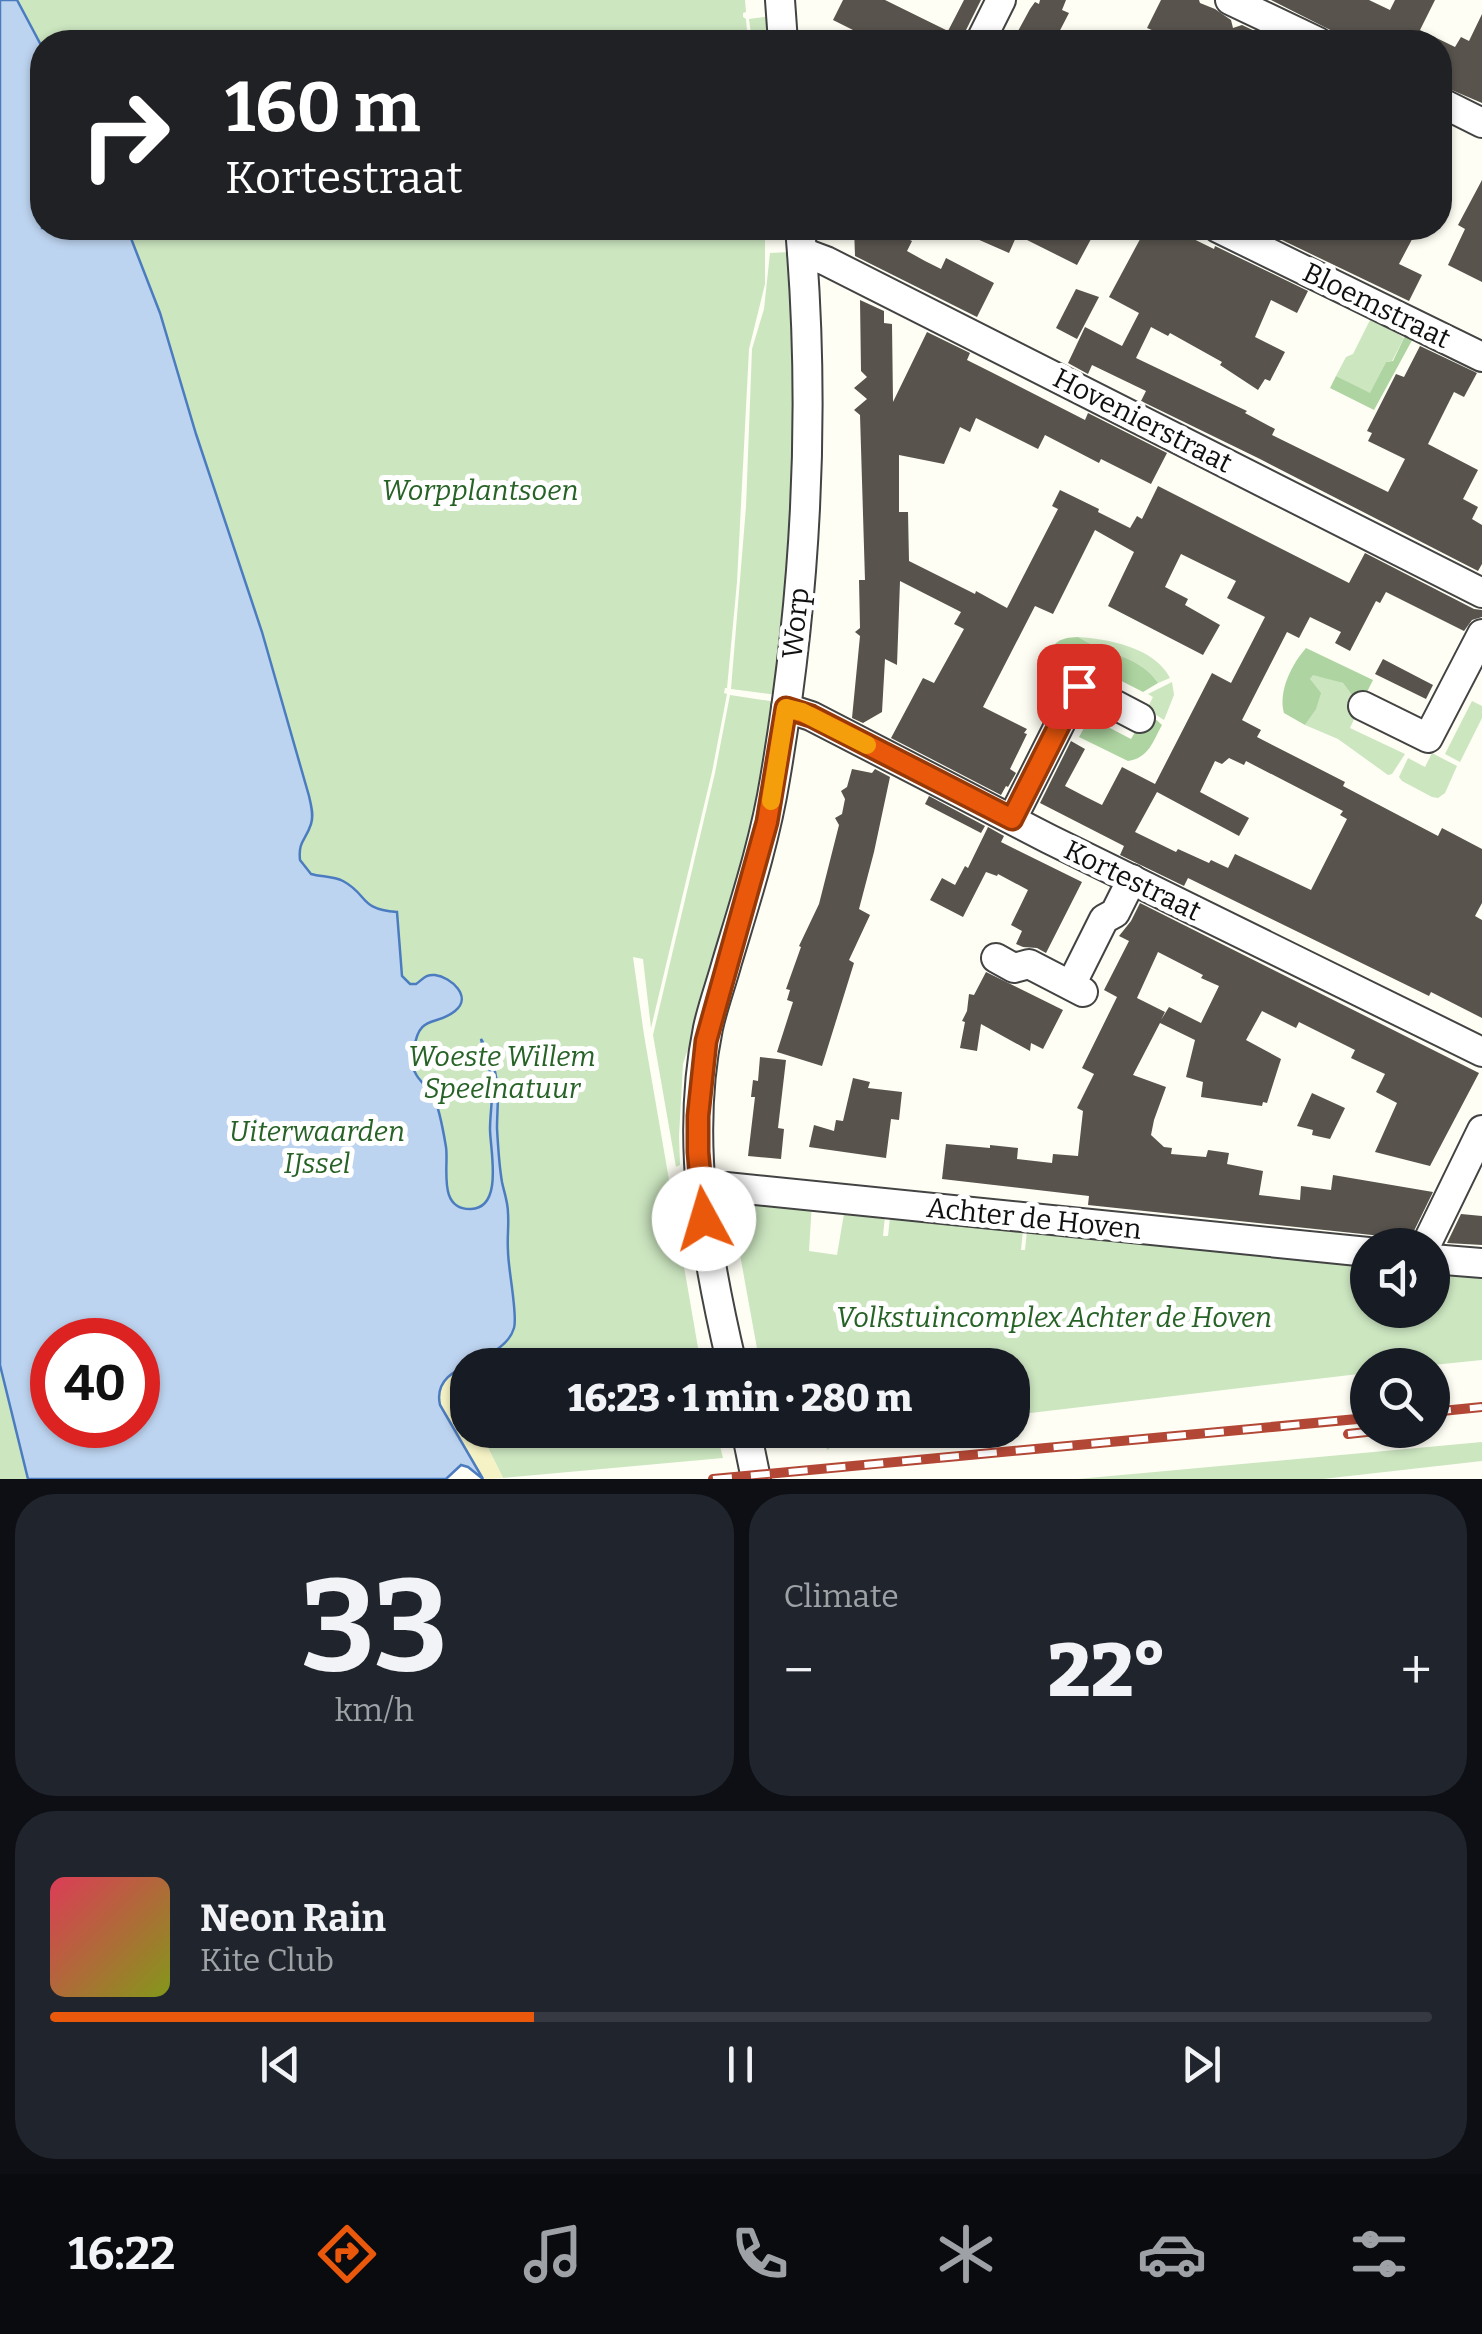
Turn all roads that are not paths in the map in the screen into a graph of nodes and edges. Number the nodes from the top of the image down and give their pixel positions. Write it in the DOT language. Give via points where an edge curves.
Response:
graph roads {
  1 [pos="780,0"];
  2 [pos="1001,0"];
  3 [pos="1230,0"];
  4 [pos="783,30"];
  5 [pos="986,30"];
  6 [pos="1293,30"];
  7 [pos="1452,108"];
  8 [pos="1482,123"];
  9 [pos="801,240"];
  10 [pos="1244,240"];
  11 [pos="1480,351"];
  12 [pos="1482,592"];
  13 [pos="1482,634"];
  14 [pos="1363,706"];
  15 [pos="786,708"];
  16 [pos="1140,718"];
  17 [pos="1012,819"];
  18 [pos="1132,880"];
  19 [pos="996,958"];
  20 [pos="1482,1052"];
  21 [pos="1482,1130"];
  22 [pos="700,1187"];
  23 [pos="1434,1228"];
  24 [pos="1350,1250"];
  25 [pos="1450,1260"];
  26 [pos="1482,1263"];
  27 [pos="729,1348"];
  28 [pos="750,1448"];
  29 [pos="756,1479"];
  1 -- 4 [label="street"];
  2 -- 5 [label="street"];
  3 -- 6 [label="street"];
  7 -- 8 [label="street"];
  9 -- 12 [label="street, Hovenierstraat" via="826,261"];
  9 -- 15 [label="street, Worp" via="808,425"];
  10 -- 11 [label="street, Bloemstraat"];
  13 -- 14 [label="street" via="1428,738"];
  15 -- 17 [label="street, Kortestraat"];
  15 -- 22 [label="street, Worp" via="767,822 706,1041"];
  16 -- 17 [label="street" via="1079,686"];
  17 -- 18 [label="street, Kortestraat"];
  18 -- 19 [label="street" via="1104,920 1078,989 1028,964 1014,968"];
  18 -- 20 [label="street, Kortestraat"];
  21 -- 23 [label="street"];
  22 -- 24 [label="street, Achter de Hoven"];
  22 -- 27 [label="street, Worp"];
  25 -- 26 [label="street"];
  28 -- 29 [label="street"];
}
